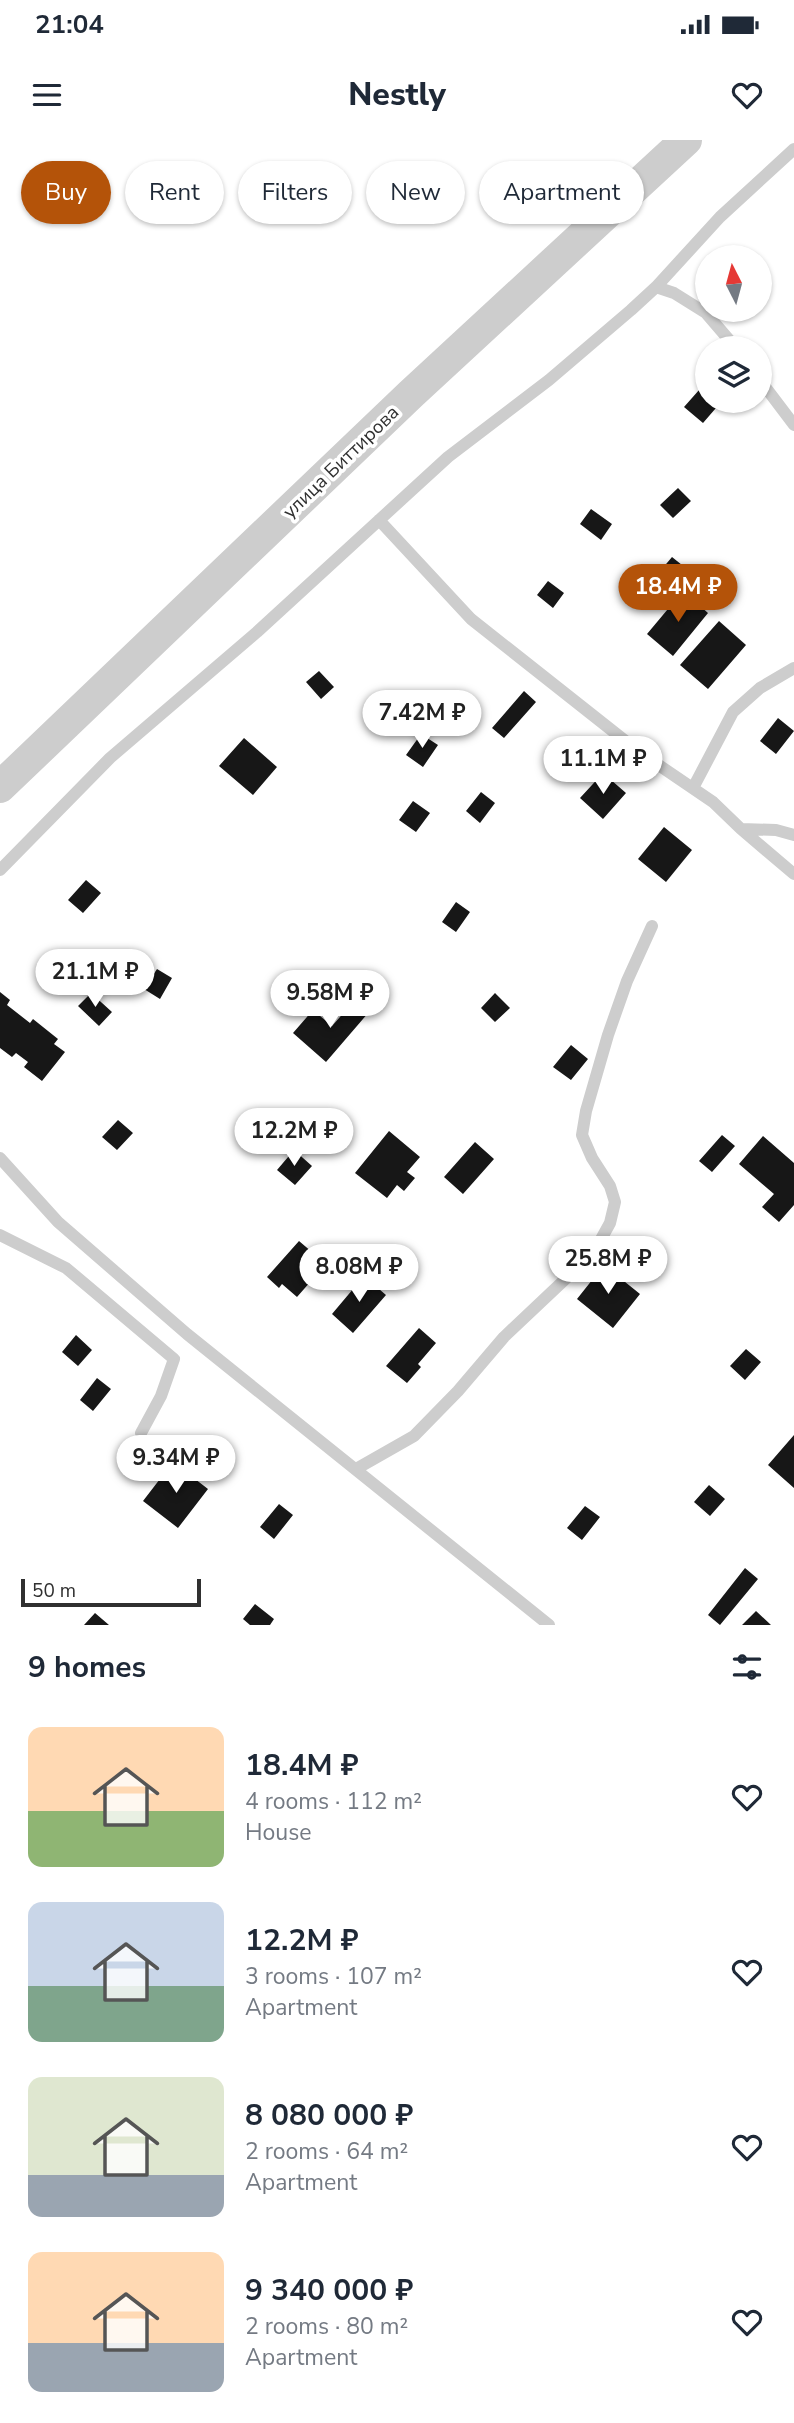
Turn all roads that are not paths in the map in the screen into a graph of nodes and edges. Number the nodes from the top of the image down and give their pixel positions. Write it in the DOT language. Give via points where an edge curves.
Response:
graph roads {
  1 [pos="686,140"];
  2 [pos="794,149"];
  3 [pos="656,287"];
  4 [pos="726,336"];
  5 [pos="772,396"];
  6 [pos="794,425"];
  7 [pos="379,520"];
  8 [pos="794,668"];
  9 [pos="0,787"];
  10 [pos="693,788"];
  11 [pos="741,829"];
  12 [pos="794,835"];
  13 [pos="0,870"];
  14 [pos="794,874"];
  15 [pos="652,926"];
  16 [pos="0,1158"];
  17 [pos="0,1235"];
  18 [pos="141,1433"];
  19 [pos="356,1469"];
  20 [pos="549,1625"];
  1 -- 9 [label="street, улица Биттирова" via="411,394"];
  2 -- 3 [label="lane" via="720,217"];
  3 -- 4 [label="lane" via="706,313"];
  3 -- 7 [label="lane" via="549,380 448,457"];
  5 -- 6 [label="lane"];
  7 -- 10 [label="lane" via="471,619 638,751"];
  7 -- 13 [label="lane" via="110,758"];
  8 -- 10 [label="lane" via="760,688 733,712"];
  10 -- 11 [label="lane"];
  11 -- 12 [label="lane"];
  11 -- 14 [label="lane"];
  15 -- 19 [label="lane" via="608,1035 582,1135 610,1185 615,1202 611,1223 594,1252 504,1338 414,1436"];
  16 -- 19 [label="lane" via="58,1222 187,1334"];
  17 -- 18 [label="lane" via="66,1268 174,1359"];
  19 -- 20 [label="lane"];
}
